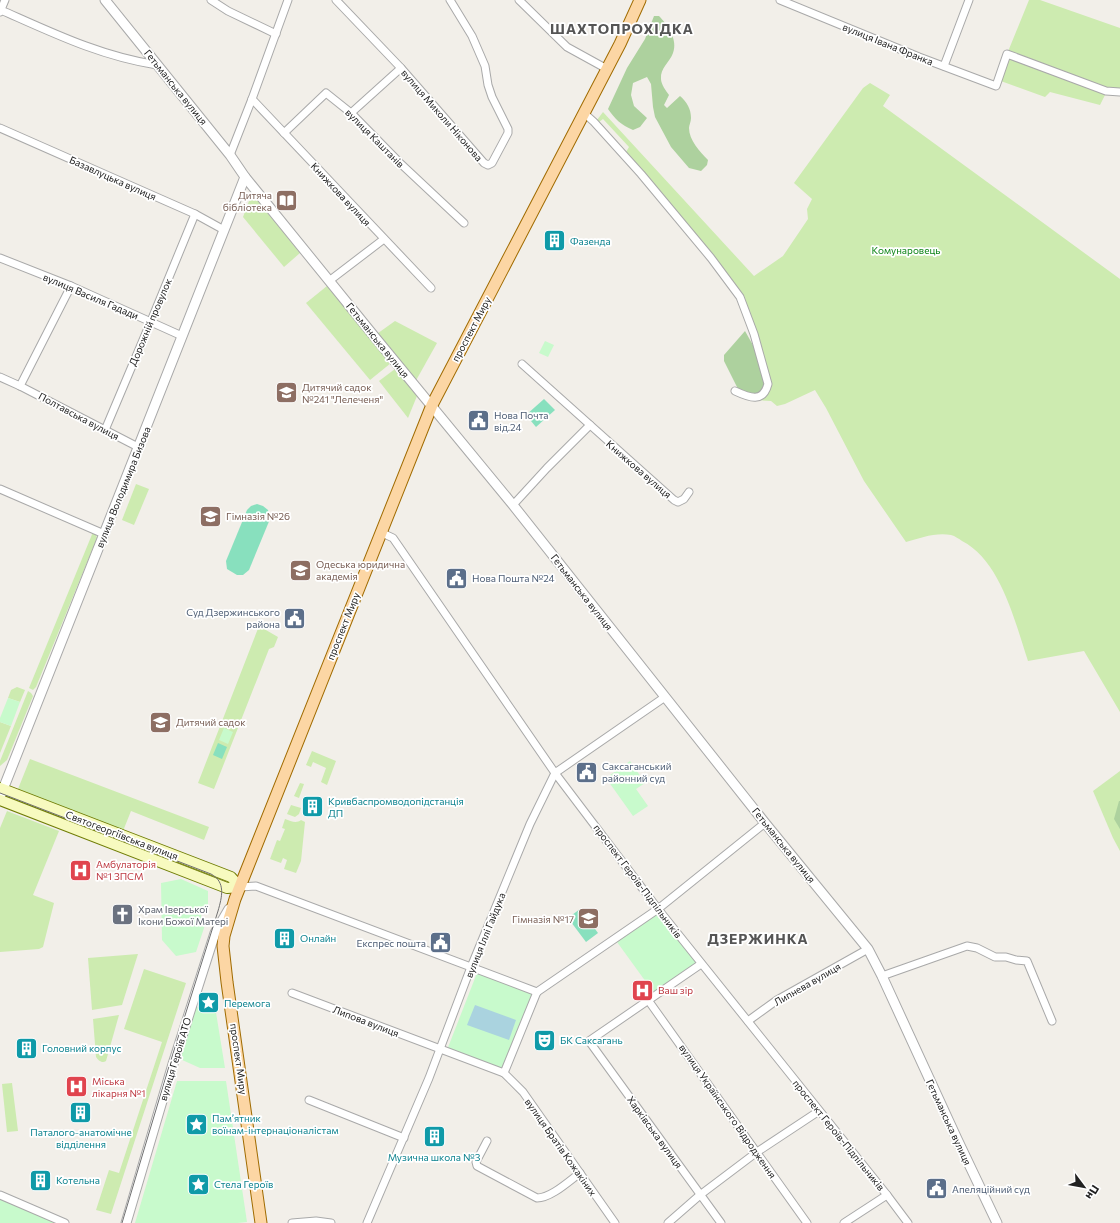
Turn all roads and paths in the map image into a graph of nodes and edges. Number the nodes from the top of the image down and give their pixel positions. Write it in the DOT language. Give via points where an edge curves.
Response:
graph roads {
  1 [pos="5,0"];
  2 [pos="105,0"];
  3 [pos="211,0"];
  4 [pos="288,0"];
  5 [pos="336,0"];
  6 [pos="450,0"];
  7 [pos="519,0"];
  8 [pos="640,0"];
  9 [pos="780,0"];
  10 [pos="969,0"];
  11 [pos="0,11"];
  12 [pos="276,34"];
  13 [pos="157,65"];
  14 [pos="944,66"];
  15 [pos="401,68"];
  16 [pos="607,69"];
  17 [pos="1120,92"];
  18 [pos="252,99"];
  19 [pos="352,113"];
  20 [pos="584,113"];
  21 [pos="0,128"];
  22 [pos="284,133"];
  23 [pos="230,155"];
  24 [pos="246,177"];
  25 [pos="195,214"];
  26 [pos="464,223"];
  27 [pos="224,230"];
  28 [pos="384,239"];
  29 [pos="0,258"];
  30 [pos="329,281"];
  31 [pos="71,286"];
  32 [pos="431,288"];
  33 [pos="151,321"];
  34 [pos="182,336"];
  35 [pos="522,364"];
  36 [pos="0,377"];
  37 [pos="20,386"];
  38 [pos="735,391"];
  39 [pos="432,405"];
  40 [pos="590,425"];
  41 [pos="105,430"];
  42 [pos="138,447"];
  43 [pos="0,489"];
  44 [pos="689,492"];
  45 [pos="513,505"];
  46 [pos="380,532"];
  47 [pos="104,534"];
  48 [pos="665,697"];
  49 [pos="555,773"];
  50 [pos="1,794"];
  51 [pos="765,823"];
  52 [pos="240,887"];
  53 [pos="235,899"];
  54 [pos="658,909"];
  55 [pos="868,949"];
  56 [pos="701,964"];
  57 [pos="471,967"];
  58 [pos="882,976"];
  59 [pos="537,992"];
  60 [pos="292,993"];
  61 [pos="648,1000"];
  62 [pos="1052,1021"];
  63 [pos="748,1022"];
  64 [pos="441,1049"];
  65 [pos="504,1073"];
  66 [pos="309,1100"];
  67 [pos="819,1112"];
  68 [pos="404,1138"];
  69 [pos="488,1141"];
  70 [pos="757,1152"];
  71 [pos="580,1173"];
  72 [pos="0,1195"];
  73 [pos="700,1195"];
  74 [pos="887,1195"];
  75 [pos="65,1223"];
  76 [pos="126,1223"];
  77 [pos="261,1223"];
  78 [pos="292,1223"];
  79 [pos="331,1223"];
  80 [pos="367,1223"];
  81 [pos="615,1223"];
  82 [pos="668,1223"];
  83 [pos="721,1223"];
  84 [pos="806,1223"];
  85 [pos="844,1223"];
  86 [pos="908,1223"];
  87 [pos="997,1223"];
  1 -- 11 [label="street"];
  2 -- 13 [label="street, Гетьманська вулиця"];
  3 -- 12 [label="street"];
  4 -- 12 [label="street"];
  5 -- 15 [label="street, вулиця Миколи Ніконова"];
  6 -- 15 [label="street, вулиця Миколи Ніконова" via="472,36 485,66 492,97 508,128 508,133 492,162 488,165 484,163"];
  7 -- 16 [label="street" via="567,47"];
  8 -- 16 [label="main road, проспект Миру"];
  9 -- 14 [label="street, вулиця Івана Франка"];
  10 -- 14 [label="street"];
  11 -- 13 [label="street" via="107,54"];
  12 -- 18 [label="street"];
  13 -- 23 [label="street, Гетьманська вулиця"];
  14 -- 17 [label="street, вулиця Івана Франка" via="996,86 1006,54 1106,91"];
  15 -- 19 [label="street"];
  16 -- 20 [label="main road, проспект Миру"];
  18 -- 22 [label="street, Книжкова вулиця"];
  18 -- 23 [label="street"];
  19 -- 22 [label="street, вулиця Каштанів" via="326,93"];
  19 -- 26 [label="street, вулиця Каштанів" via="400,164"];
  20 -- 38 [label="street" via="641,174 740,297 768,384 762,396 755,397"];
  20 -- 39 [label="main road, проспект Миру"];
  21 -- 25 [label="street, Базавлуцька вулиця"];
  22 -- 28 [label="street, Книжкова вулиця"];
  23 -- 24 [label="street, Гетьманська вулиця"];
  24 -- 27 [label="street, вулиця Володимира Бизова"];
  24 -- 30 [label="street, Гетьманська вулиця"];
  25 -- 27 [label="street, Базавлуцька вулиця"];
  25 -- 33 [label="street, Дорожній провулок"];
  27 -- 34 [label="street, вулиця Володимира Бизова"];
  28 -- 30 [label="street"];
  28 -- 32 [label="street, Книжкова вулиця"];
  29 -- 31 [label="street, вулиця Василя Гадади"];
  30 -- 39 [label="street, Гетьманська вулиця"];
  31 -- 33 [label="street, вулиця Василя Гадади"];
  31 -- 37 [label="street"];
  33 -- 34 [label="street, вулиця Василя Гадади"];
  33 -- 41 [label="street, Дорожній провулок"];
  34 -- 42 [label="street, вулиця Володимира Бизова"];
  35 -- 40 [label="street, Книжкова вулиця"];
  36 -- 37 [label="street, Полтавська вулиця"];
  37 -- 41 [label="street, Полтавська вулиця"];
  39 -- 45 [label="street, Гетьманська вулиця"];
  39 -- 46 [label="main road, проспект Миру"];
  40 -- 44 [label="street, Книжкова вулиця" via="674,500 678,502 684,499"];
  40 -- 45 [label="street"];
  41 -- 42 [label="street, Полтавська вулиця"];
  42 -- 47 [label="street, вулиця Володимира Бизова"];
  43 -- 47 [label="street"];
  45 -- 48 [label="street, Гетьманська вулиця"];
  46 -- 49 [label="street, проспект Героїв-Підпільників" via="393,538"];
  46 -- 52 [label="main road, проспект Миру"];
  47 -- 50 [label="street, вулиця Володимира Бизова"];
  48 -- 49 [label="street, вулиця Іллі Гайдука"];
  48 -- 51 [label="street, Гетьманська вулиця"];
  49 -- 54 [label="street, проспект Героїв-Підпільників"];
  49 -- 57 [label="street, вулиця Іллі Гайдука" via="530,824"];
  50 -- 52 [label="main road, Святогеоргіївська вулиця" via="231,877"];
  51 -- 54 [label="street"];
  51 -- 55 [label="street, Гетьманська вулиця"];
  52 -- 53 [label="main road, проспект Миру"];
  52 -- 57 [label="street" via="256,886"];
  53 -- 76 [label="street, вулиця Героїв АТО" via="215,933"];
  53 -- 77 [label="main road, проспект Миру" via="224,936 224,946"];
  54 -- 56 [label="street, проспект Героїв-Підпільників"];
  54 -- 59 [label="street"];
  55 -- 58 [label="street, Гетьманська вулиця"];
  55 -- 63 [label="street, Липнева вулиця" via="776,1000"];
  56 -- 61 [label="street"];
  56 -- 63 [label="street, проспект Героїв-Підпільників"];
  57 -- 59 [label="street"];
  57 -- 64 [label="street, вулиця Іллі Гайдука"];
  58 -- 62 [label="street" via="967,946 994,957 1027,961"];
  58 -- 87 [label="street, Гетьманська вулиця"];
  59 -- 65 [label="street"];
  60 -- 64 [label="street, Липова вулиця"];
  61 -- 70 [label="street, вулиця Українського Відродження"];
  61 -- 73 [label="street, Харківська вулиця" via="589,1041"];
  63 -- 67 [label="street, проспект Героїв-Підпільників"];
  64 -- 65 [label="street, Липова вулиця"];
  64 -- 68 [label="street, вулиця Іллі Гайдука"];
  65 -- 71 [label="street, вулиця Братів Кожакіних" via="523,1092"];
  66 -- 68 [label="street"];
  67 -- 70 [label="street"];
  67 -- 74 [label="street, проспект Героїв-Підпільників"];
  68 -- 80 [label="street, вулиця Іллі Гайдука"];
  69 -- 71 [label="street" via="476,1162 477,1166 537,1198 549,1195"];
  70 -- 73 [label="street"];
  70 -- 84 [label="street, вулиця Українського Відродження"];
  71 -- 81 [label="street, вулиця Братів Кожакіних"];
  72 -- 75 [label="street"];
  73 -- 82 [label="street"];
  73 -- 83 [label="street, Харківська вулиця"];
  74 -- 85 [label="street"];
  74 -- 86 [label="street, проспект Героїв-Підпільників"];
  78 -- 79 [label="street"];
}
